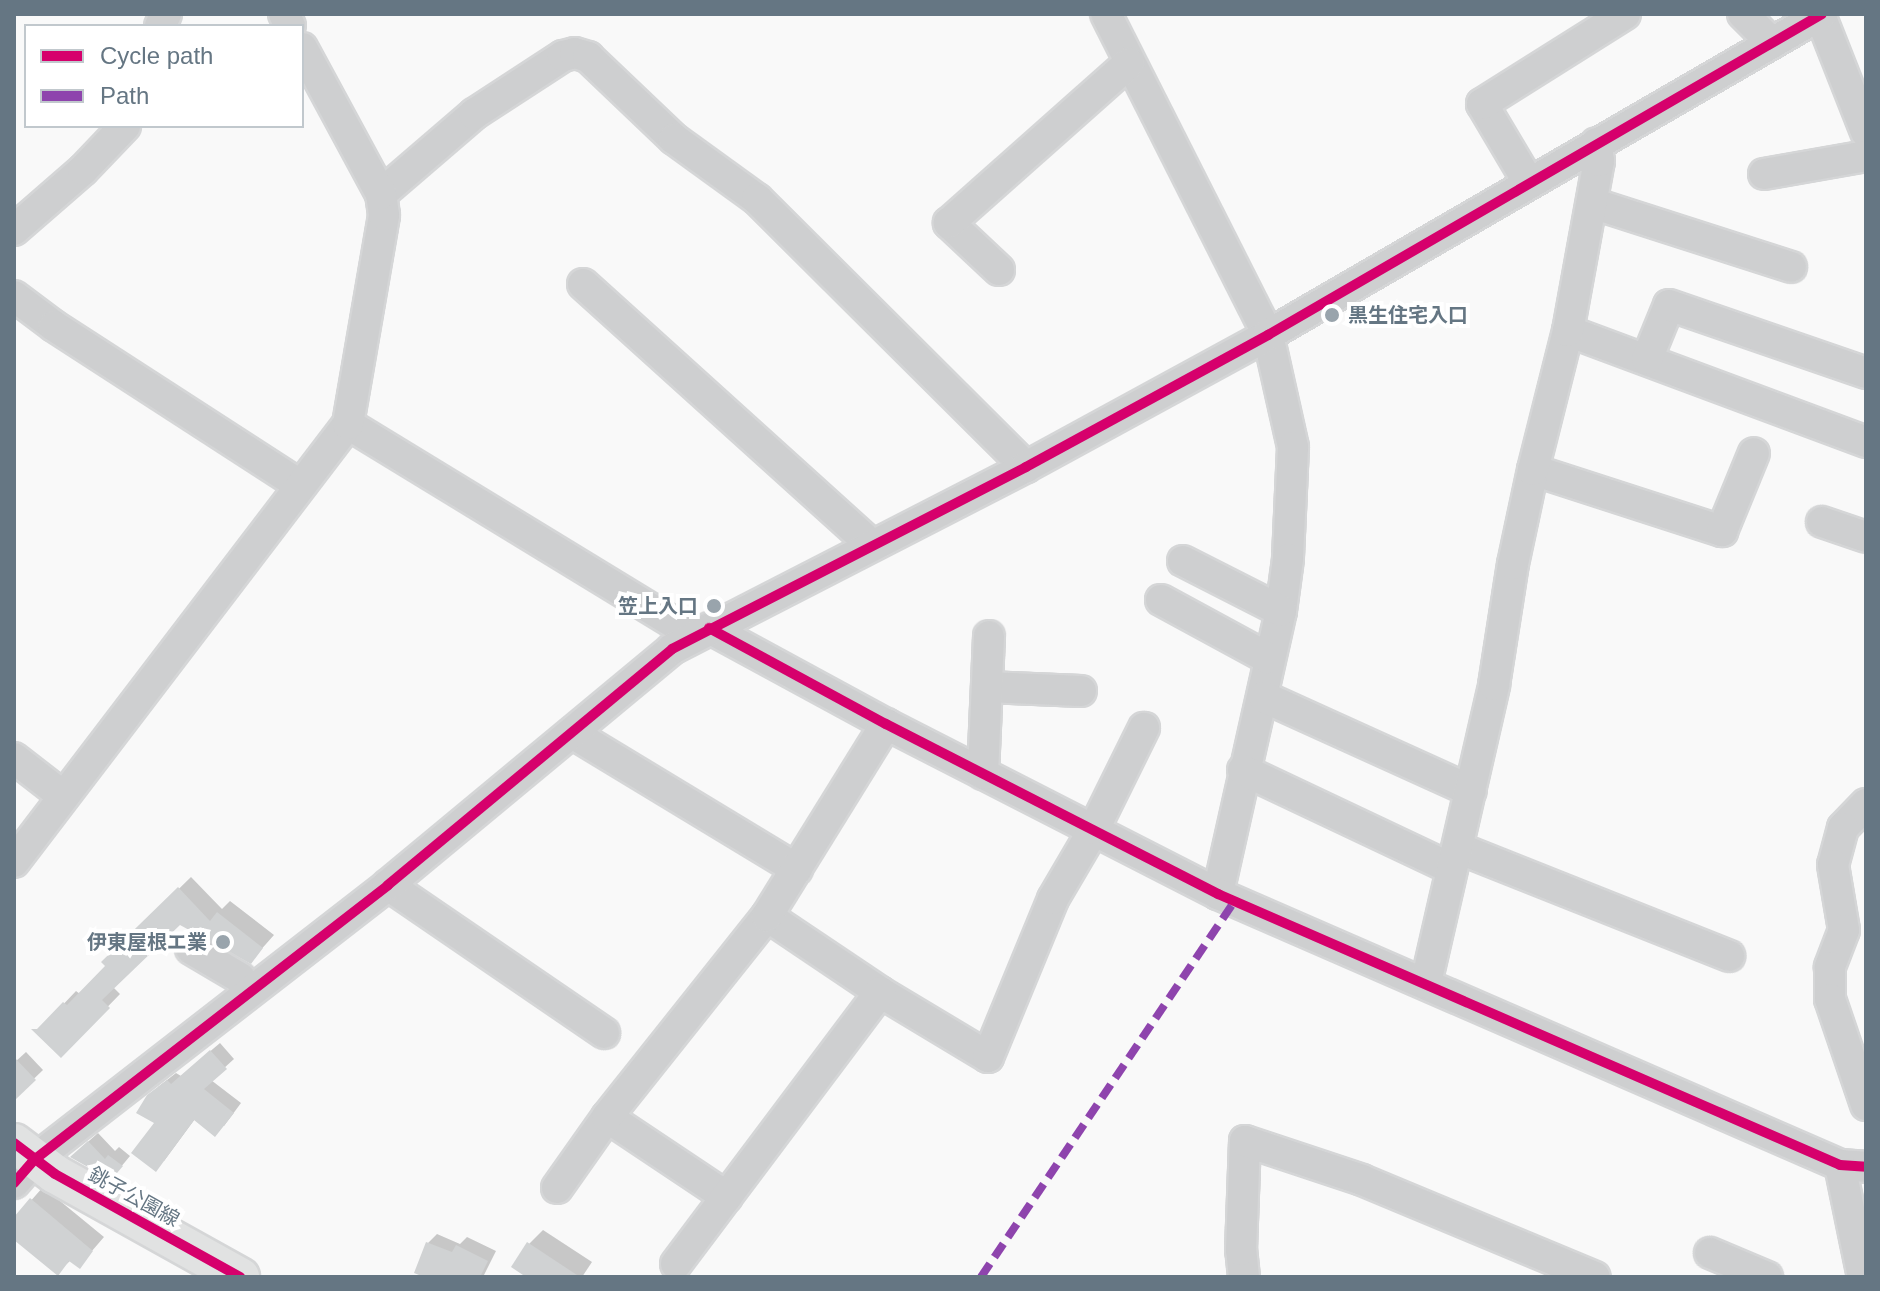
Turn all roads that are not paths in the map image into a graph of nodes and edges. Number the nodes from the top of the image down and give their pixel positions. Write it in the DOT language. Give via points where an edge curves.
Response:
graph roads {
  1 [pos="1625,14"];
  2 [pos="1743,14"];
  3 [pos="1821,14"];
  4 [pos="1122,32"];
  5 [pos="1772,43"];
  6 [pos="304,52"];
  7 [pos="123,128"];
  8 [pos="1866,132"];
  9 [pos="1596,143"];
  10 [pos="1866,156"];
  11 [pos="1764,174"];
  12 [pos="1529,183"];
  13 [pos="381,194"];
  14 [pos="1592,203"];
  15 [pos="14,230"];
  16 [pos="1791,267"];
  17 [pos="999,270"];
  18 [pos="583,284"];
  19 [pos="14,296"];
  20 [pos="1568,331"];
  21 [pos="1268,335"];
  22 [pos="1647,359"];
  23 [pos="1866,373"];
  24 [pos="348,424"];
  25 [pos="1866,442"];
  26 [pos="1754,453"];
  27 [pos="1026,467"];
  28 [pos="1533,470"];
  29 [pos="300,485"];
  30 [pos="1822,522"];
  31 [pos="1866,537"];
  32 [pos="872,545"];
  33 [pos="1183,561"];
  34 [pos="1161,600"];
  35 [pos="1281,611"];
  36 [pos="701,632"];
  37 [pos="989,636"];
  38 [pos="1268,658"];
  39 [pos="987,687"];
  40 [pos="1081,691"];
  41 [pos="1264,697"];
  42 [pos="886,724"];
  43 [pos="1144,728"];
  44 [pos="572,733"];
  45 [pos="14,758"];
  46 [pos="1243,770"];
  47 [pos="983,774"];
  48 [pos="1471,791"];
  49 [pos="63,796"];
  50 [pos="1866,804"];
  51 [pos="1094,829"];
  52 [pos="1455,858"];
  53 [pos="14,862"];
  54 [pos="797,869"];
  55 [pos="388,885"];
  56 [pos="1218,894"];
  57 [pos="767,916"];
  58 [pos="191,949"];
  59 [pos="1729,956"];
  60 [pos="240,978"];
  61 [pos="1426,983"];
  62 [pos="880,992"];
  63 [pos="604,1033"];
  64 [pos="1866,1105"];
  65 [pos="607,1117"];
  66 [pos="21,1162"];
  67 [pos="1853,1166"];
  68 [pos="557,1188"];
  69 [pos="727,1197"];
  70 [pos="1710,1253"];
  71 [pos="676,1264"];
  72 [pos="240,1277"];
  73 [pos="1244,1277"];
  74 [pos="1595,1277"];
  75 [pos="1767,1277"];
  76 [pos="1863,1277"];
  1 -- 12 [label="street" via="1482,104"];
  2 -- 5 [label="street"];
  3 -- 5 [label="street"];
  3 -- 8 [label="street"];
  4 -- 17 [label="street" via="949,223"];
  4 -- 21 [label="street"];
  5 -- 9 [label="street"];
  6 -- 13 [label="street"];
  7 -- 15 [label="street"];
  9 -- 12 [label="street"];
  9 -- 14 [label="street" via="1599,161"];
  10 -- 11 [label="street"];
  12 -- 21 [label="street"];
  13 -- 24 [label="street" via="383,231"];
  13 -- 27 [label="street" via="474,114 563,56 588,57 674,139 757,199"];
  14 -- 16 [label="street"];
  14 -- 20 [label="street"];
  18 -- 32 [label="street"];
  19 -- 29 [label="street"];
  20 -- 22 [label="street"];
  20 -- 28 [label="street"];
  21 -- 27 [label="street"];
  21 -- 35 [label="street" via="1293,447"];
  22 -- 23 [label="street" via="1669,305"];
  22 -- 25 [label="street"];
  24 -- 29 [label="street"];
  24 -- 36 [label="street"];
  26 -- 28 [label="street" via="1722,531"];
  27 -- 32 [label="street"];
  28 -- 48 [label="street"];
  29 -- 49 [label="street"];
  30 -- 31 [label="street"];
  32 -- 36 [label="street"];
  33 -- 35 [label="street"];
  34 -- 38 [label="street"];
  35 -- 38 [label="street"];
  36 -- 42 [label="street"];
  36 -- 44 [label="street" via="672,649"];
  37 -- 39 [label="street"];
  38 -- 41 [label="street"];
  39 -- 40 [label="street"];
  39 -- 47 [label="street"];
  41 -- 46 [label="street"];
  41 -- 48 [label="street"];
  42 -- 47 [label="street"];
  42 -- 54 [label="street"];
  43 -- 51 [label="street"];
  44 -- 54 [label="street"];
  44 -- 55 [label="street"];
  45 -- 49 [label="street"];
  46 -- 52 [label="street"];
  46 -- 56 [label="street"];
  47 -- 51 [label="street"];
  48 -- 52 [label="street"];
  49 -- 53 [label="street"];
  50 -- 64 [label="street" via="1843,828 1833,865 1844,930 1830,967 1830,999"];
  51 -- 56 [label="street"];
  51 -- 62 [label="street" via="1053,899 988,1057"];
  52 -- 59 [label="street"];
  52 -- 61 [label="street"];
  54 -- 57 [label="street"];
  55 -- 63 [label="street"];
  55 -- 66 [label="street"];
  56 -- 61 [label="street"];
  57 -- 62 [label="street"];
  57 -- 65 [label="street"];
  58 -- 60 [label="street"];
  61 -- 67 [label="street"];
  62 -- 69 [label="street"];
  65 -- 68 [label="street"];
  65 -- 69 [label="street"];
  66 -- 72 [label="main road, 銚子公園線"];
  67 -- 76 [label="street"];
  69 -- 71 [label="street"];
  70 -- 75 [label="street"];
  73 -- 74 [label="street" via="1245,1141 1362,1180"];
}
